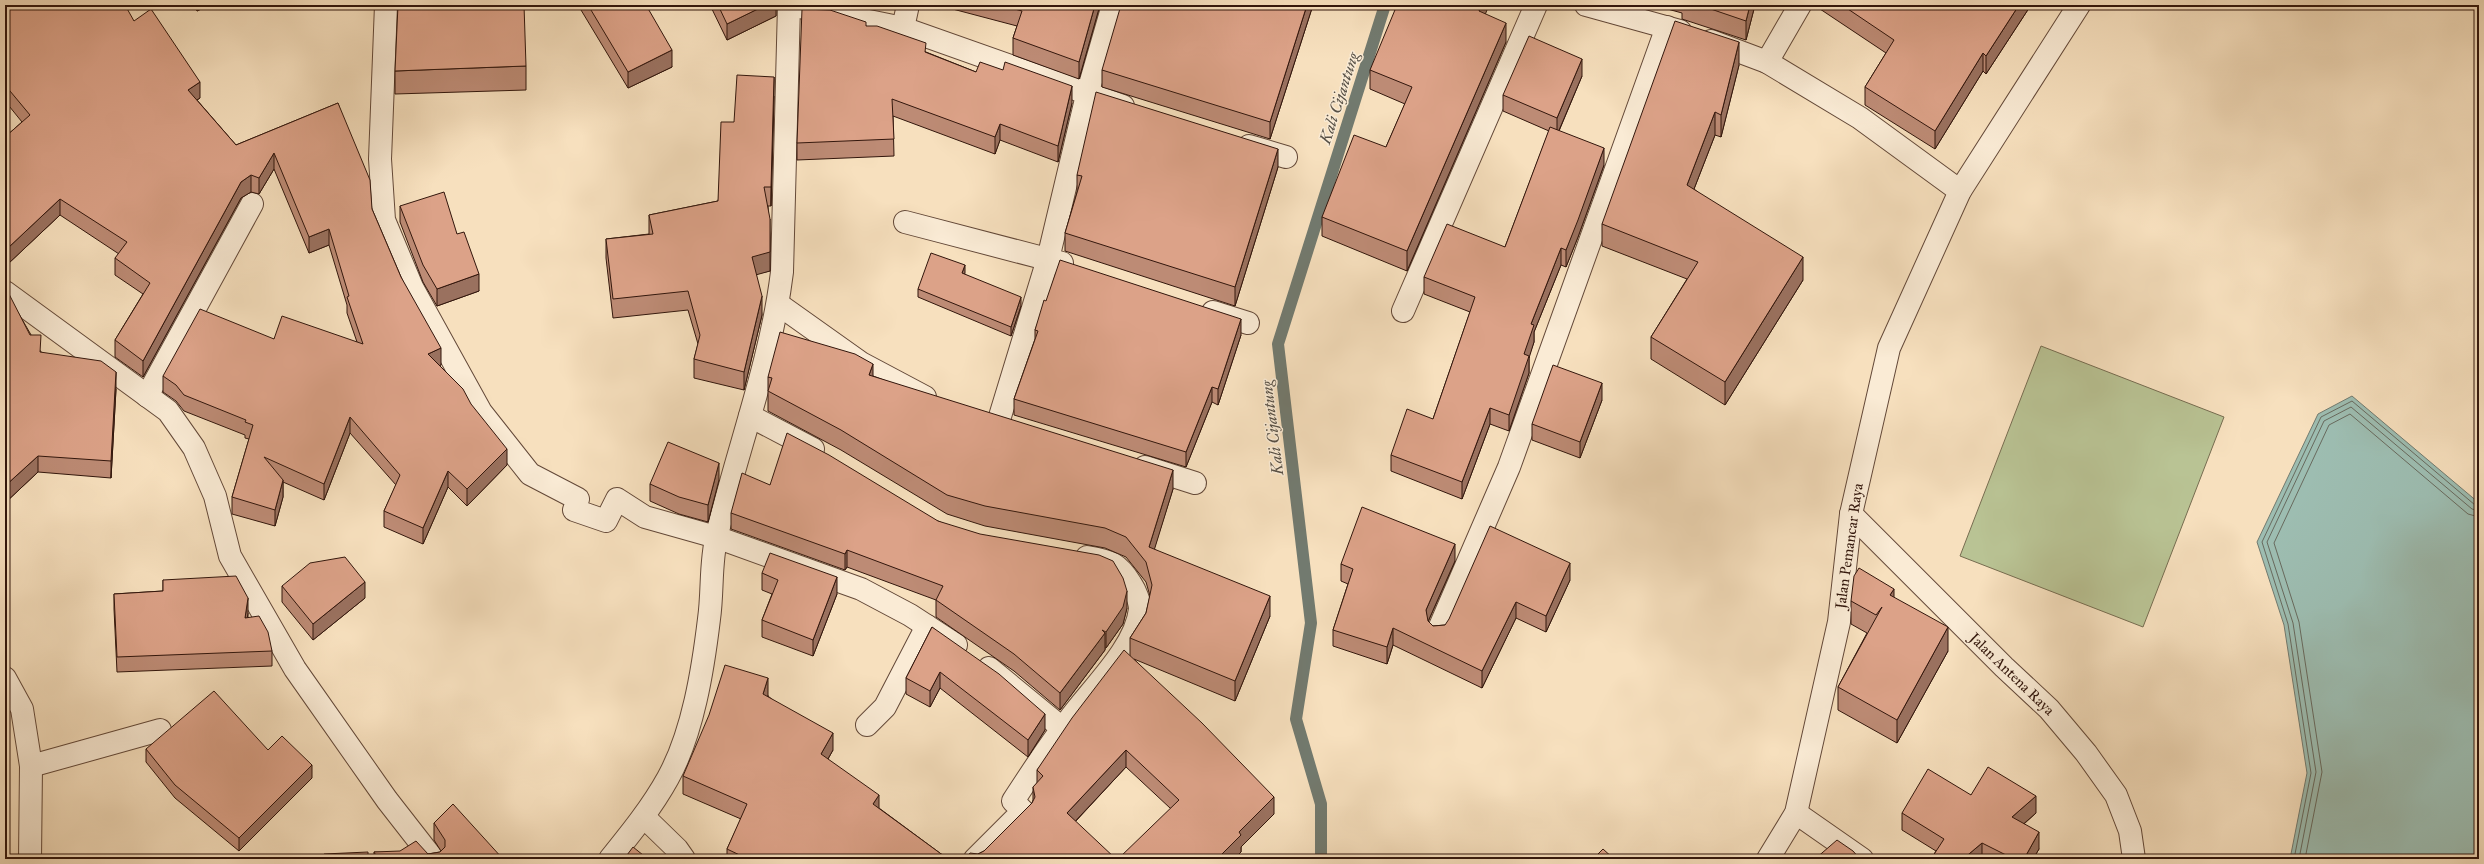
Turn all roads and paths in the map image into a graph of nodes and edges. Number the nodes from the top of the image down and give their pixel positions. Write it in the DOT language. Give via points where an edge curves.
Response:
graph roads {
  1 [pos="386,5"];
  2 [pos="789,5"];
  3 [pos="908,5"];
  4 [pos="1113,5"];
  5 [pos="1536,5"];
  6 [pos="1586,5"];
  7 [pos="1800,5"];
  8 [pos="2079,5"];
  9 [pos="1667,27"];
  10 [pos="903,28"];
  11 [pos="1767,62"];
  12 [pos="1087,95"];
  13 [pos="1146,114"];
  14 [pos="1227,139"];
  15 [pos="1286,157"];
  16 [pos="1960,191"];
  17 [pos="252,204"];
  18 [pos="905,222"];
  19 [pos="1048,259"];
  20 [pos="1078,268"];
  21 [pos="5,292"];
  22 [pos="778,304"];
  23 [pos="1196,306"];
  24 [pos="1403,311"];
  25 [pos="1248,323"];
  26 [pos="146,396"];
  27 [pos="947,405"];
  28 [pos="976,415"];
  29 [pos="750,416"];
  30 [pos="998,423"];
  31 [pos="1021,430"];
  32 [pos="829,458"];
  33 [pos="1127,462"];
  34 [pos="1195,482"];
  35 [pos="1851,514"];
  36 [pos="716,537"];
  37 [pos="1066,554"];
  38 [pos="928,626"];
  39 [pos="1438,631"];
  40 [pos="5,678"];
  41 [pos="867,725"];
  42 [pos="1062,728"];
  43 [pos="160,730"];
  44 [pos="31,766"];
  45 [pos="1796,813"];
  46 [pos="644,817"];
  47 [pos="30,859"];
  48 [pos="433,859"];
  49 [pos="610,859"];
  50 [pos="684,859"];
  51 [pos="975,859"];
  52 [pos="1768,859"];
  53 [pos="1862,859"];
  54 [pos="2134,859"];
  1 -- 36 [label="street" via="380,159 384,220 412,287 481,412 530,474 578,499 574,510 606,521 617,499 645,517"];
  2 -- 10 [label="street"];
  2 -- 22 [label="street" via="782,272"];
  3 -- 10 [label="street"];
  4 -- 12 [label="street"];
  5 -- 24 [label="street"];
  6 -- 9 [label="street"];
  7 -- 11 [label="street"];
  8 -- 16 [label="street, Jalan Pemancar Raya"];
  9 -- 11 [label="street"];
  9 -- 39 [label="street" via="1509,467"];
  10 -- 12 [label="street"];
  11 -- 16 [label="street" via="1860,118"];
  12 -- 13 [label="street"];
  12 -- 19 [label="street"];
  14 -- 15 [label="street"];
  16 -- 35 [label="street, Jalan Pemancar Raya" via="1889,348"];
  17 -- 26 [label="street"];
  18 -- 19 [label="street"];
  19 -- 20 [label="street"];
  19 -- 30 [label="street"];
  21 -- 26 [label="street"];
  22 -- 27 [label="street" via="861,363 918,395"];
  22 -- 29 [label="street"];
  23 -- 25 [label="street"];
  26 -- 48 [label="street" via="168,411 194,448 215,496 230,556 295,669"];
  28 -- 30 [label="street"];
  29 -- 32 [label="street"];
  29 -- 36 [label="street"];
  30 -- 31 [label="street"];
  33 -- 34 [label="street"];
  35 -- 45 [label="street, Jalan Pemancar Raya" via="1839,622"];
  35 -- 54 [label="street, Jalan Antena Raya" via="2004,667 2049,708 2086,753 2116,795 2130,831"];
  36 -- 38 [label="street" via="861,589"];
  36 -- 46 [label="street" via="702,666 688,727 669,777"];
  37 -- 42 [label="street" via="1103,560 1121,568 1135,589 1140,608 1134,630 1123,648"];
  38 -- 41 [label="street" via="885,707"];
  38 -- 42 [label="street" via="1007,681"];
  40 -- 44 [label="street" via="22,709"];
  42 -- 51 [label="street" via="1013,801 1023,811"];
  43 -- 44 [label="street"];
  44 -- 47 [label="street"];
  45 -- 52 [label="street, Jalan Pemancar Raya"];
  45 -- 53 [label="street"];
  46 -- 49 [label="street"];
  46 -- 50 [label="street"];
}
